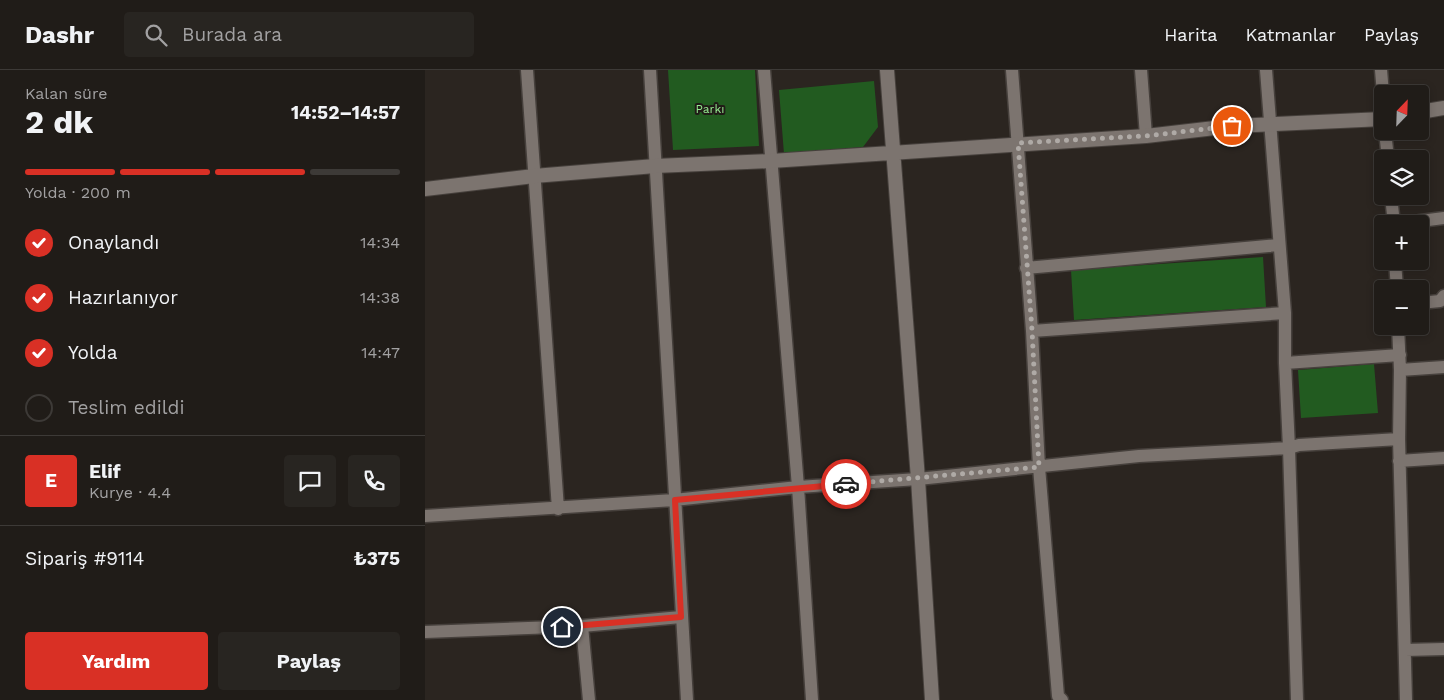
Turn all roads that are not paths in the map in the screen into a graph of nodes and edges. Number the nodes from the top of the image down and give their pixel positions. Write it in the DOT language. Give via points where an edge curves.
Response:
graph roads {
  1 [pos="527,70"];
  2 [pos="650,70"];
  3 [pos="765,70"];
  4 [pos="887,70"];
  5 [pos="1012,70"];
  6 [pos="1141,70"];
  7 [pos="1266,70"];
  8 [pos="1381,70"];
  9 [pos="1382,85"];
  10 [pos="1444,108"];
  11 [pos="1429,110"];
  12 [pos="1374,119"];
  13 [pos="1269,124"];
  14 [pos="1145,136"];
  15 [pos="1018,143"];
  16 [pos="892,152"];
  17 [pos="771,161"];
  18 [pos="655,166"];
  19 [pos="534,176"];
  20 [pos="425,189"];
  21 [pos="1444,218"];
  22 [pos="1429,220"];
  23 [pos="1279,245"];
  24 [pos="1026,268"];
  25 [pos="1444,296"];
  26 [pos="1429,302"];
  27 [pos="1285,313"];
  28 [pos="1032,330"];
  29 [pos="1399,335"];
  30 [pos="1400,356"];
  31 [pos="1285,363"];
  32 [pos="1444,366"];
  33 [pos="1400,370"];
  34 [pos="1399,439"];
  35 [pos="1289,448"];
  36 [pos="1444,458"];
  37 [pos="1399,461"];
  38 [pos="1039,467"];
  39 [pos="918,478"];
  40 [pos="798,488"];
  41 [pos="675,500"];
  42 [pos="558,509"];
  43 [pos="425,516"];
  44 [pos="681,617"];
  45 [pos="582,626"];
  46 [pos="425,632"];
  47 [pos="1444,649"];
  48 [pos="1405,650"];
  49 [pos="589,700"];
  50 [pos="687,700"];
  51 [pos="812,700"];
  52 [pos="932,700"];
  53 [pos="1062,700"];
  54 [pos="1297,700"];
  55 [pos="1406,700"];
  1 -- 19 [label="street"];
  2 -- 18 [label="street"];
  3 -- 17 [label="street"];
  4 -- 16 [label="street"];
  5 -- 15 [label="street"];
  6 -- 14 [label="street"];
  7 -- 13 [label="street"];
  8 -- 9 [label="street"];
  10 -- 11 [label="street"];
  12 -- 13 [label="street"];
  13 -- 14 [label="street"];
  13 -- 23 [label="street"];
  14 -- 15 [label="street"];
  15 -- 16 [label="street"];
  15 -- 24 [label="street"];
  16 -- 17 [label="street"];
  16 -- 39 [label="street"];
  17 -- 18 [label="street"];
  17 -- 40 [label="street"];
  18 -- 19 [label="street"];
  18 -- 41 [label="street"];
  19 -- 20 [label="street"];
  19 -- 42 [label="street"];
  21 -- 22 [label="street"];
  23 -- 24 [label="street"];
  23 -- 27 [label="street"];
  24 -- 28 [label="street"];
  25 -- 26 [label="street" via="1440,301"];
  27 -- 28 [label="street"];
  27 -- 31 [label="street"];
  28 -- 38 [label="street"];
  29 -- 30 [label="street"];
  30 -- 31 [label="street"];
  30 -- 33 [label="street"];
  31 -- 35 [label="street"];
  32 -- 33 [label="street"];
  33 -- 34 [label="street"];
  34 -- 35 [label="street"];
  34 -- 37 [label="street"];
  35 -- 38 [label="street" via="1139,456"];
  35 -- 54 [label="street"];
  36 -- 37 [label="street"];
  37 -- 48 [label="street"];
  38 -- 39 [label="street"];
  38 -- 53 [label="street" via="1058,696"];
  39 -- 40 [label="street"];
  39 -- 52 [label="street"];
  40 -- 41 [label="street"];
  40 -- 51 [label="street"];
  41 -- 42 [label="street"];
  41 -- 44 [label="street"];
  42 -- 43 [label="street"];
  44 -- 45 [label="street"];
  44 -- 50 [label="street"];
  45 -- 46 [label="street"];
  45 -- 49 [label="street"];
  47 -- 48 [label="street"];
  48 -- 55 [label="street"];
}
